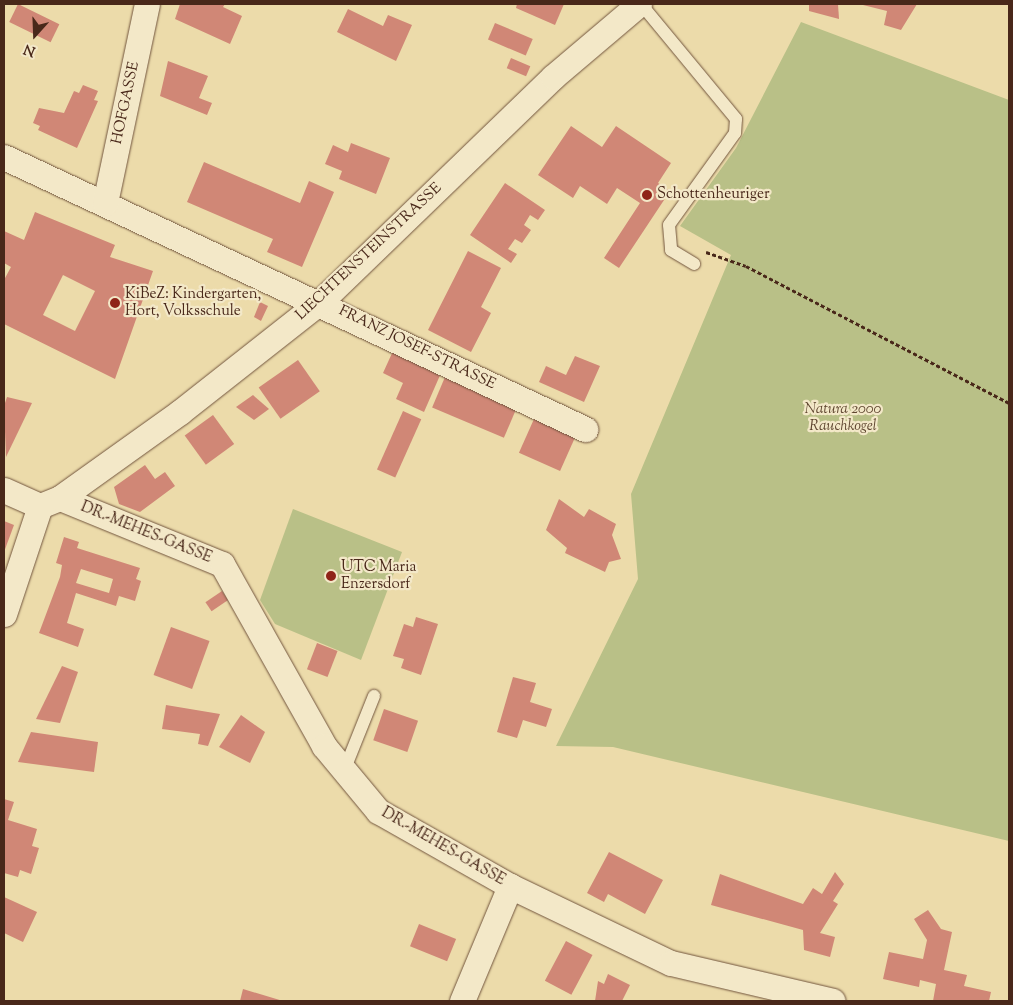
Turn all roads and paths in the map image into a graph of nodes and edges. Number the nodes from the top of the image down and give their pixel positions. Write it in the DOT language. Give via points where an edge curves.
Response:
graph roads {
  1 [pos="147,4"];
  2 [pos="640,4"];
  3 [pos="4,156"];
  4 [pos="105,203"];
  5 [pos="694,264"];
  6 [pos="320,302"];
  7 [pos="1009,404"];
  8 [pos="585,429"];
  9 [pos="4,490"];
  10 [pos="50,502"];
  11 [pos="4,614"];
  12 [pos="374,696"];
  13 [pos="344,771"];
  14 [pos="510,886"];
  15 [pos="462,1001"];
  16 [pos="833,1001"];
  1 -- 4 [label="street, HOFGASSE"];
  2 -- 5 [label="lane" via="736,119 735,133 669,225 671,250"];
  2 -- 6 [label="street, LIECHTENSTEINSTRASSE" via="553,77"];
  3 -- 4 [label="street, FRANZ JOSEF-STRASSE"];
  4 -- 6 [label="street, FRANZ JOSEF-STRASSE"];
  5 -- 7 [label="path" via="706,251 746,266"];
  6 -- 8 [label="street, FRANZ JOSEF-STRASSE"];
  6 -- 10 [label="street, LIECHTENSTEINSTRASSE" via="180,412"];
  9 -- 10 [label="street"];
  10 -- 11 [label="street"];
  10 -- 13 [label="street, DR.-MEHES-GASSE" via="222,564 324,746"];
  12 -- 13 [label="lane"];
  13 -- 14 [label="street, DR.-MEHES-GASSE" via="378,811"];
  14 -- 15 [label="street"];
  14 -- 16 [label="street, DR.-MEHES-GASSE" via="671,963"];
}
